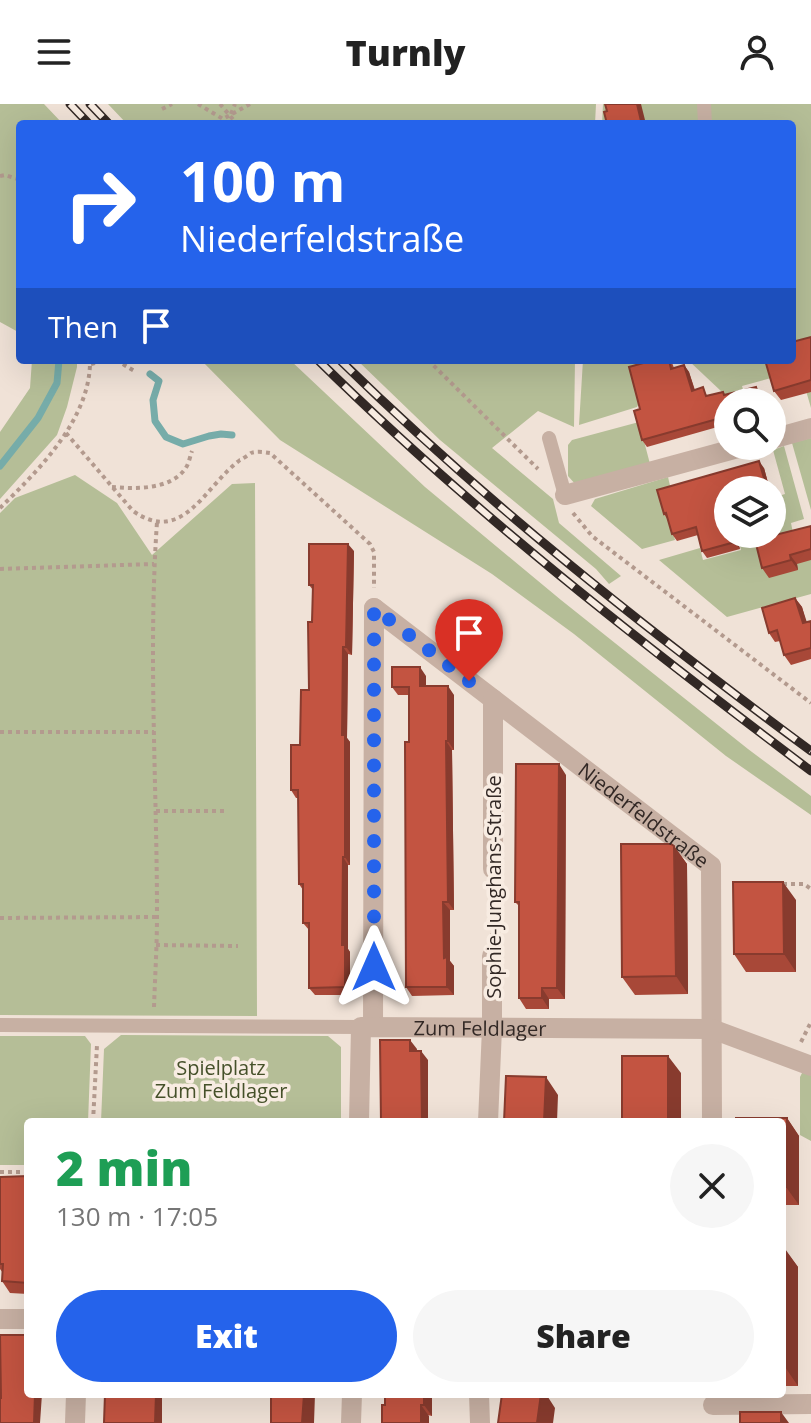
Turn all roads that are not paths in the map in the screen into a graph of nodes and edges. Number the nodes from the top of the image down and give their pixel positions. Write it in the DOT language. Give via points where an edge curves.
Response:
graph roads {
  1 [pos="811,428"];
  2 [pos="786,435"];
  3 [pos="549,438"];
  4 [pos="714,454"];
  5 [pos="565,495"];
  6 [pos="493,699"];
  7 [pos="493,869"];
  8 [pos="492,956"];
  9 [pos="0,1025"];
  10 [pos="367,1027"];
  11 [pos="492,1028"];
  12 [pos="712,1029"];
  13 [pos="811,1066"];
  14 [pos="359,1118"];
  15 [pos="488,1118"];
  16 [pos="712,1118"];
  17 [pos="0,1319"];
  18 [pos="24,1319"];
  19 [pos="76,1398"];
  20 [pos="352,1398"];
  21 [pos="479,1398"];
  22 [pos="811,1404"];
  23 [pos="713,1407"];
  24 [pos="75,1423"];
  25 [pos="351,1423"];
  26 [pos="480,1423"];
  1 -- 2 [label="street"];
  3 -- 5 [label="lane"];
  4 -- 5 [label="street"];
  6 -- 7 [label="street, Sophie-Junghans-Straße"];
  6 -- 10 [label="street, Niederfeldstraße" via="374,608"];
  6 -- 12 [label="street, Niederfeldstraße" via="711,866"];
  8 -- 11 [label="street, Sophie-Junghans-Straße"];
  9 -- 10 [label="lane, Zum Feldlager"];
  10 -- 11 [label="street, Zum Feldlager"];
  10 -- 14 [label="street"];
  11 -- 12 [label="street, Zum Feldlager"];
  11 -- 15 [label="street, Sophie-Junghans-Straße"];
  12 -- 13 [label="street, Zum Feldlager"];
  12 -- 16 [label="street, Niederfeldstraße"];
  17 -- 18 [label="street"];
  19 -- 24 [label="street"];
  20 -- 25 [label="street"];
  21 -- 26 [label="street"];
  22 -- 23 [label="street"];
}
